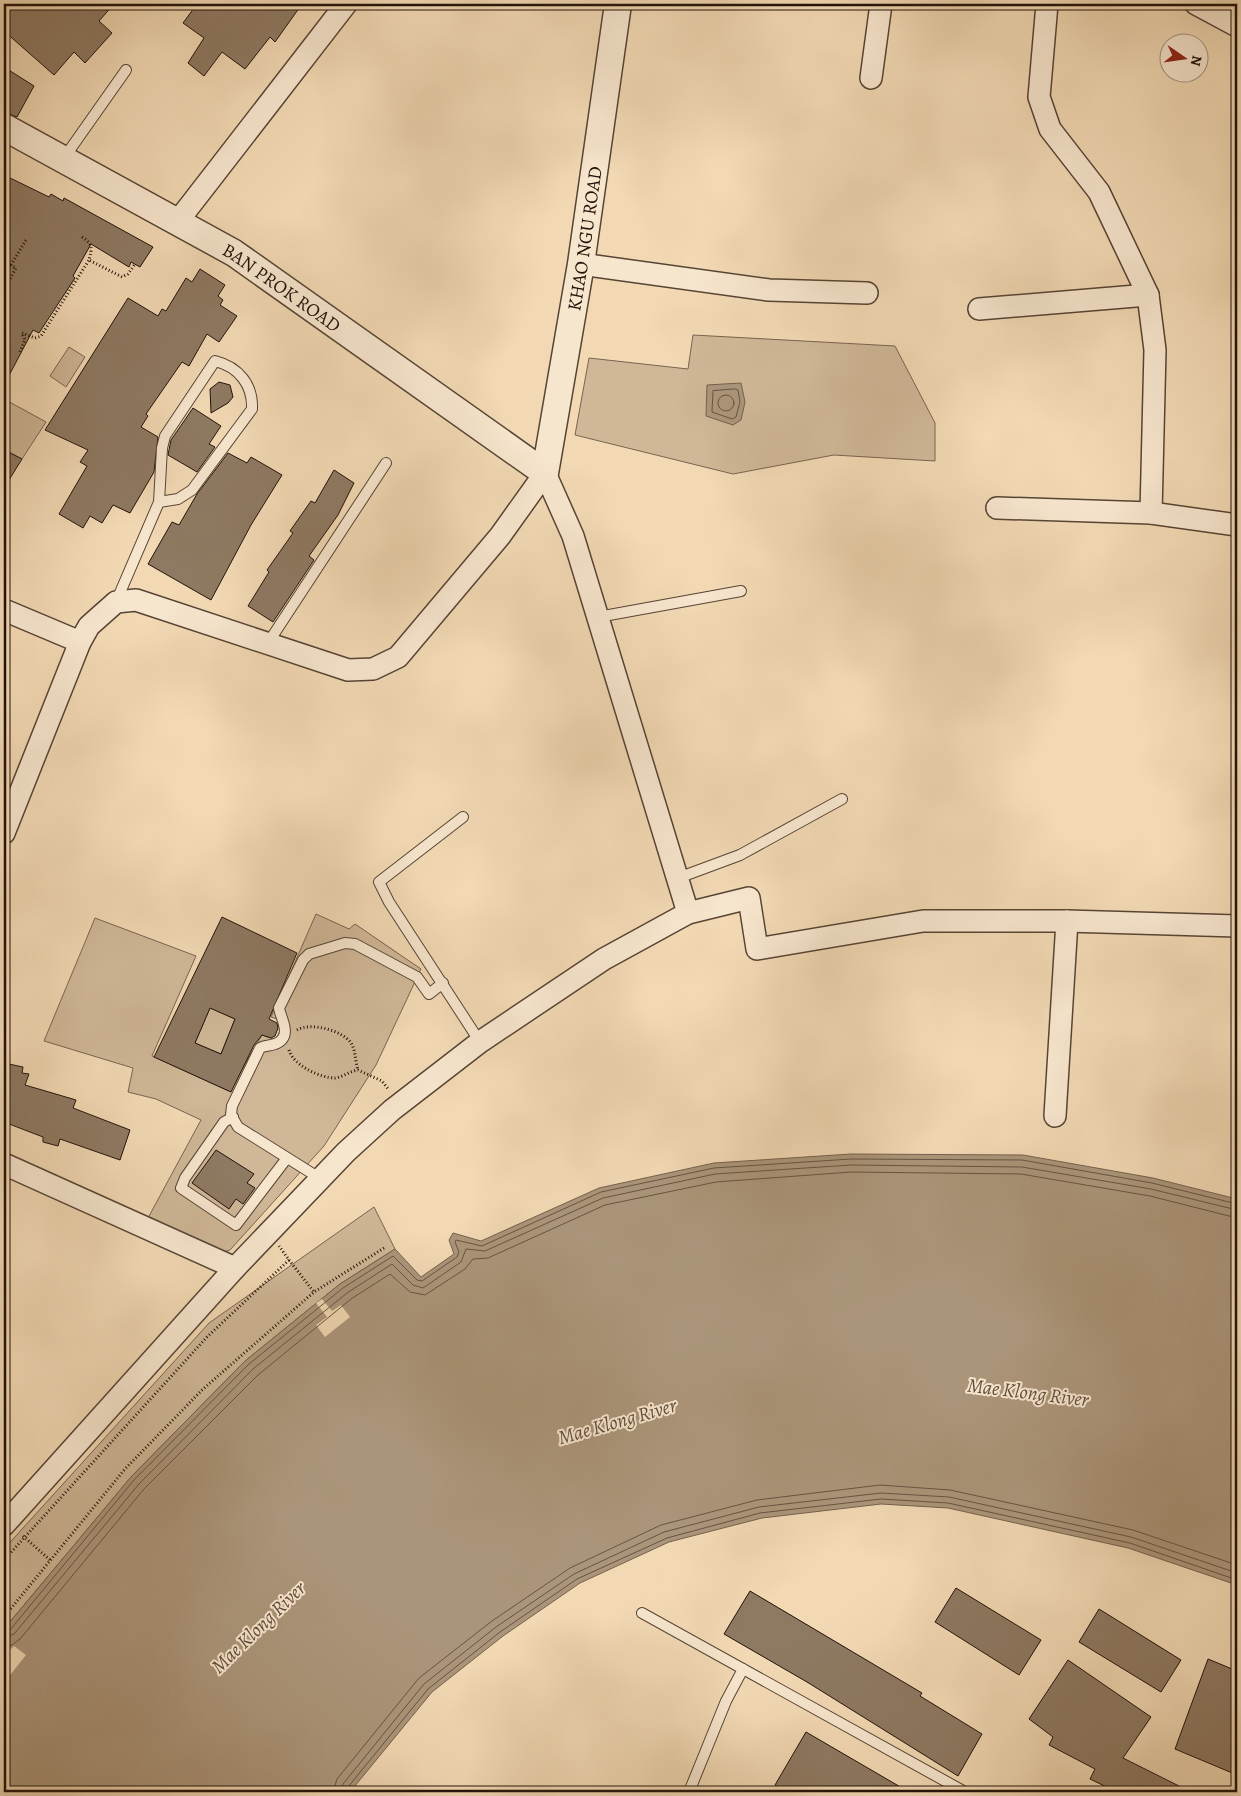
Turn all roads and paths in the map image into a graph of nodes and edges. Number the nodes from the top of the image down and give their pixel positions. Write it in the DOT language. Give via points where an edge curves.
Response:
graph roads {
  1 [pos="346,4"];
  2 [pos="618,4"];
  3 [pos="881,4"];
  4 [pos="1047,4"];
  5 [pos="1196,4"];
  6 [pos="1237,26"];
  7 [pos="126,70"];
  8 [pos="871,78"];
  9 [pos="4,127"];
  10 [pos="63,159"];
  11 [pos="178,221"];
  12 [pos="82,236"];
  13 [pos="26,240"];
  14 [pos="89,260"];
  15 [pos="4,262"];
  16 [pos="135,264"];
  17 [pos="581,264"];
  18 [pos="11,266"];
  19 [pos="10,279"];
  20 [pos="867,293"];
  21 [pos="1148,295"];
  22 [pos="979,309"];
  23 [pos="20,352"];
  24 [pos="386,463"];
  25 [pos="545,472"];
  26 [pos="159,502"];
  27 [pos="997,508"];
  28 [pos="1150,514"];
  29 [pos="1237,525"];
  30 [pos="741,591"];
  31 [pos="116,602"];
  32 [pos="4,610"];
  33 [pos="598,617"];
  34 [pos="80,642"];
  35 [pos="268,644"];
  36 [pos="842,799"];
  37 [pos="463,817"];
  38 [pos="4,833"];
  39 [pos="678,878"];
  40 [pos="688,913"];
  41 [pos="1067,921"];
  42 [pos="1237,926"];
  43 [pos="443,983"];
  44 [pos="292,1034"];
  45 [pos="480,1042"];
  46 [pos="288,1047"];
  47 [pos="356,1070"];
  48 [pos="400,1104"];
  49 [pos="1055,1116"];
  50 [pos="233,1118"];
  51 [pos="287,1158"];
  52 [pos="4,1164"];
  53 [pos="321,1178"];
  54 [pos="270,1234"];
  55 [pos="384,1248"];
  56 [pos="289,1260"];
  57 [pos="235,1268"];
  58 [pos="314,1292"];
  59 [pos="4,1525"];
  60 [pos="24,1536"];
  61 [pos="4,1560"];
  62 [pos="50,1560"];
  63 [pos="642,1613"];
  64 [pos="4,1618"];
  65 [pos="743,1669"];
  66 [pos="689,1792"];
  67 [pos="965,1792"];
  1 -- 11 [label="street"];
  2 -- 17 [label="street, KHAO NGU ROAD"];
  3 -- 8 [label="street"];
  4 -- 21 [label="street" via="1039,97 1050,129 1099,192"];
  5 -- 6 [label="street"];
  7 -- 10 [label="lane"];
  9 -- 10 [label="street, BAN PROK ROAD"];
  10 -- 11 [label="street, BAN PROK ROAD"];
  11 -- 25 [label="street, BAN PROK ROAD" via="234,253"];
  12 -- 14 [label="path" via="92,248"];
  13 -- 18 [label="path"];
  14 -- 16 [label="path" via="122,278"];
  14 -- 23 [label="path" via="41,336 34,338 22,333 25,340"];
  15 -- 18 [label="path"];
  17 -- 20 [label="street" via="769,290"];
  17 -- 25 [label="street, KHAO NGU ROAD"];
  18 -- 19 [label="path" via="16,268"];
  21 -- 22 [label="street"];
  21 -- 28 [label="street" via="1155,350"];
  24 -- 35 [label="lane"];
  25 -- 33 [label="street" via="573,536"];
  25 -- 35 [label="street" via="500,536 398,657 373,669 348,670"];
  26 -- 26 [label="lane" via="178,499 192,490 252,409 253,395 248,382 223,363 215,361 165,436"];
  26 -- 31 [label="lane"];
  27 -- 28 [label="street"];
  28 -- 29 [label="street"];
  30 -- 33 [label="lane"];
  31 -- 34 [label="street" via="89,626"];
  31 -- 35 [label="street" via="136,600"];
  32 -- 34 [label="street"];
  33 -- 39 [label="street"];
  34 -- 38 [label="street"];
  36 -- 39 [label="lane" via="740,855"];
  37 -- 43 [label="lane" via="379,882"];
  39 -- 40 [label="street"];
  40 -- 41 [label="street" via="749,898 757,948 923,921"];
  40 -- 45 [label="street" via="604,959"];
  41 -- 42 [label="street"];
  41 -- 49 [label="street"];
  43 -- 45 [label="lane"];
  43 -- 50 [label="lane" via="429,994 417,977 355,944 345,943 309,954 279,1008 285,1021 283,1036 275,1044 260,1048 232,1106"];
  44 -- 47 [label="path" via="306,1026 323,1028 350,1043"];
  45 -- 48 [label="street"];
  46 -- 47 [label="path" via="291,1057 300,1065 323,1075 335,1078"];
  47 -- 48 [label="path" via="382,1081"];
  48 -- 53 [label="street"];
  50 -- 51 [label="lane" via="238,1127"];
  50 -- 51 [label="lane" via="224,1122 181,1188 236,1225"];
  51 -- 53 [label="lane"];
  52 -- 57 [label="street"];
  53 -- 54 [label="street"];
  54 -- 56 [label="path"];
  54 -- 57 [label="street"];
  55 -- 58 [label="path"];
  56 -- 58 [label="path"];
  56 -- 60 [label="path" via="207,1336"];
  57 -- 59 [label="street"];
  58 -- 62 [label="path" via="242,1353 163,1429 125,1468"];
  60 -- 61 [label="path"];
  60 -- 62 [label="path"];
  62 -- 64 [label="path"];
  63 -- 65 [label="lane"];
  65 -- 66 [label="lane" via="726,1700"];
  65 -- 67 [label="lane"];
}
